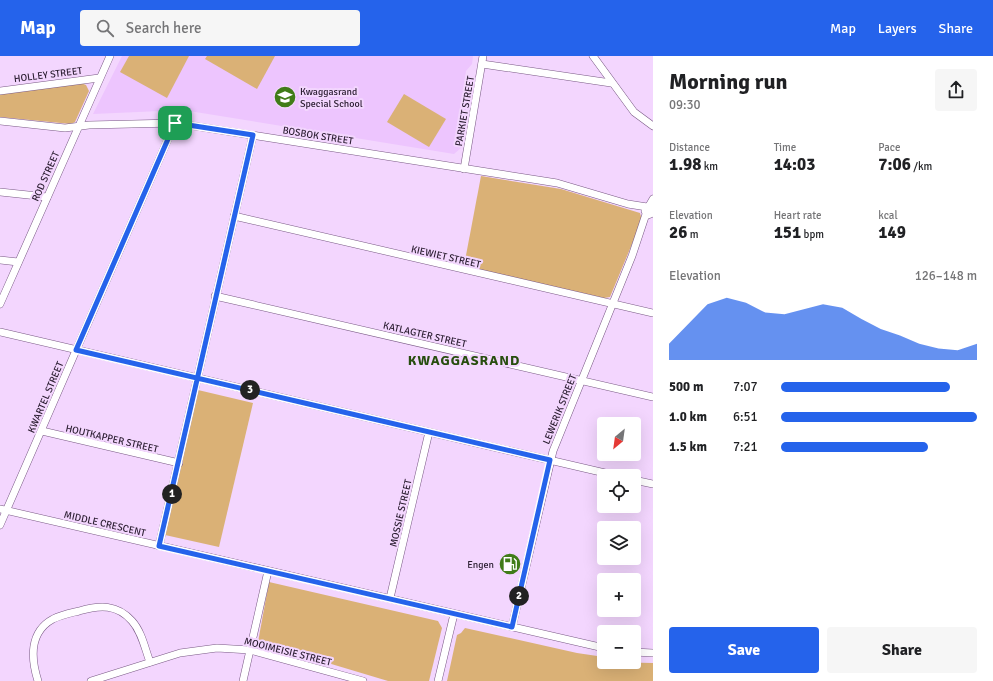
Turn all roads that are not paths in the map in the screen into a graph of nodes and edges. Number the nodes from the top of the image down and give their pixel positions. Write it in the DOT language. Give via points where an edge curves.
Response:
graph roads {
  1 [pos="110,56"];
  2 [pos="483,56"];
  3 [pos="593,56"];
  4 [pos="482,64"];
  5 [pos="99,78"];
  6 [pos="611,83"];
  7 [pos="0,91"];
  8 [pos="0,121"];
  9 [pos="175,123"];
  10 [pos="78,126"];
  11 [pos="653,126"];
  12 [pos="253,135"];
  13 [pos="464,169"];
  14 [pos="0,192"];
  15 [pos="47,197"];
  16 [pos="653,199"];
  17 [pos="650,211"];
  18 [pos="234,216"];
  19 [pos="0,260"];
  20 [pos="18,262"];
  21 [pos="215,296"];
  22 [pos="0,304"];
  23 [pos="612,304"];
  24 [pos="653,314"];
  25 [pos="0,332"];
  26 [pos="76,350"];
  27 [pos="197,378"];
  28 [pos="582,380"];
  29 [pos="653,397"];
  30 [pos="42,431"];
  31 [pos="430,432"];
  32 [pos="550,460"];
  33 [pos="179,463"];
  34 [pos="597,471"];
  35 [pos="641,481"];
  36 [pos="653,484"];
  37 [pos="3,509"];
  38 [pos="0,526"];
  39 [pos="159,546"];
  40 [pos="268,571"];
  41 [pos="390,598"];
  42 [pos="454,614"];
  43 [pos="512,627"];
  44 [pos="597,646"];
  45 [pos="250,650"];
  46 [pos="641,652"];
  47 [pos="653,653"];
  48 [pos="150,662"];
  49 [pos="38,681"];
  50 [pos="91,681"];
  51 [pos="243,681"];
  52 [pos="363,681"];
  53 [pos="438,681"];
  1 -- 5 [label="street, ROD STREET"];
  2 -- 4 [label="street, PARKIET STREET"];
  3 -- 6 [label="street"];
  4 -- 6 [label="street"];
  4 -- 13 [label="street, PARKIET STREET"];
  5 -- 7 [label="street, HOLLEY STREET"];
  5 -- 10 [label="street, ROD STREET"];
  6 -- 11 [label="street" via="634,112"];
  8 -- 10 [label="street, BOSBOK STREET" via="65,128"];
  9 -- 10 [label="street, BOSBOK STREET"];
  9 -- 12 [label="street, BOSBOK STREET"];
  9 -- 26 [label="street, KWARTEL STREET"];
  10 -- 15 [label="street, ROD STREET"];
  12 -- 13 [label="street, BOSBOK STREET"];
  12 -- 18 [label="street"];
  13 -- 17 [label="street, BOSBOK STREET" via="564,185"];
  14 -- 15 [label="street"];
  15 -- 20 [label="street, ROD STREET"];
  16 -- 17 [label="street, LEWERIK STREET"];
  17 -- 23 [label="street, LEWERIK STREET"];
  18 -- 21 [label="street"];
  18 -- 23 [label="street, KIEWIET STREET"];
  19 -- 20 [label="street"];
  20 -- 22 [label="street, ROD STREET"];
  21 -- 27 [label="street"];
  21 -- 28 [label="street, KATLAGTER STREET"];
  23 -- 24 [label="street, KIEWIET STREET"];
  23 -- 28 [label="street, LEWERIK STREET"];
  25 -- 26 [label="street"];
  26 -- 27 [label="street"];
  26 -- 30 [label="street, KWARTEL STREET"];
  27 -- 31 [label="street"];
  27 -- 33 [label="street"];
  28 -- 29 [label="street, KATLAGTER STREET"];
  28 -- 32 [label="street, LEWERIK STREET"];
  30 -- 33 [label="street, HOUTKAPPER STREET"];
  30 -- 37 [label="street, KWARTEL STREET"];
  31 -- 32 [label="street"];
  31 -- 41 [label="street, MOSSIE STREET"];
  32 -- 34 [label="street"];
  32 -- 43 [label="street, LEWERIK STREET"];
  33 -- 39 [label="street"];
  35 -- 36 [label="street"];
  37 -- 38 [label="street, KWARTEL STREET"];
  37 -- 39 [label="street, MIDDLE CRESCENT"];
  39 -- 40 [label="street, MIDDLE CRESCENT"];
  40 -- 41 [label="street, MIDDLE CRESCENT"];
  40 -- 45 [label="street"];
  41 -- 42 [label="street, MIDDLE CRESCENT"];
  42 -- 43 [label="street, MIDDLE CRESCENT"];
  42 -- 53 [label="street"];
  43 -- 44 [label="street, MIDDLE CRESCENT"];
  45 -- 48 [label="street, MOOIMEISIE STREET" via="192,650"];
  45 -- 51 [label="street"];
  45 -- 52 [label="street, MOOIMEISIE STREET"];
  46 -- 47 [label="street"];
  48 -- 49 [label="street" via="140,633 131,620 114,608 98,606 56,618 42,628 33,653"];
  48 -- 50 [label="street, MOOIMEISIE STREET"];
}
